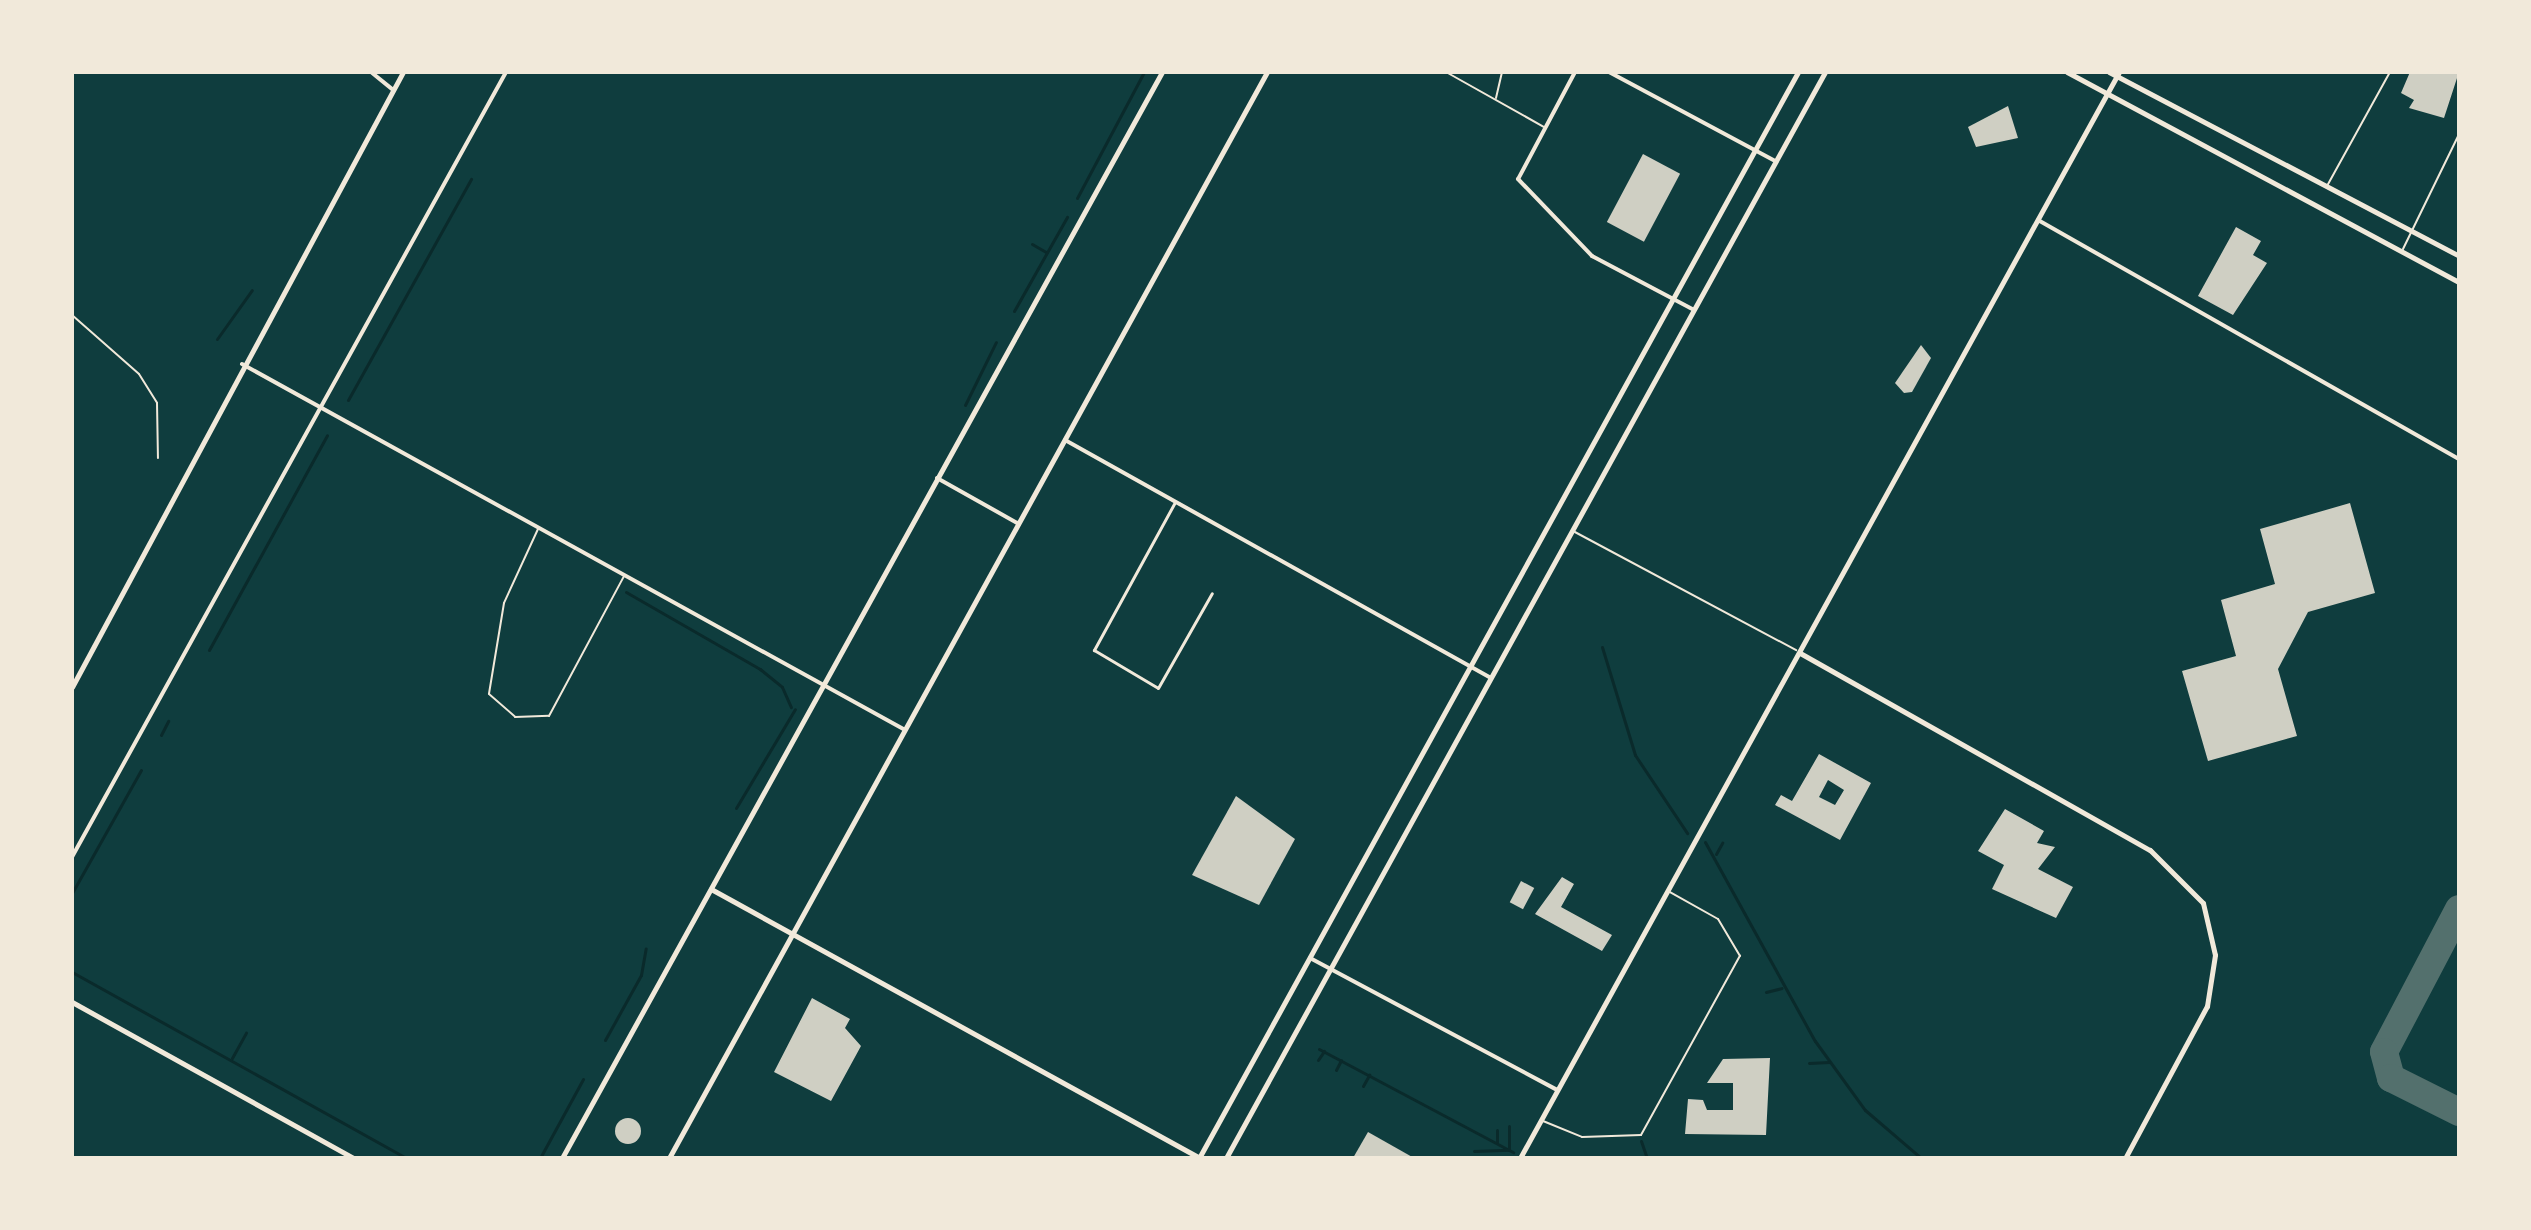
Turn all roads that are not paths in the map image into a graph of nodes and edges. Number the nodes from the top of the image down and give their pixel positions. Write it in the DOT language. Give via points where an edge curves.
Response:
graph roads {
  1 [pos="371,72"];
  2 [pos="403,72"];
  3 [pos="506,72"];
  4 [pos="1162,72"];
  5 [pos="1267,72"];
  6 [pos="1446,72"];
  7 [pos="1502,72"];
  8 [pos="1575,72"];
  9 [pos="1609,72"];
  10 [pos="1798,72"];
  11 [pos="1825,72"];
  12 [pos="2067,72"];
  13 [pos="2109,72"];
  14 [pos="2390,72"];
  15 [pos="2117,74"];
  16 [pos="393,90"];
  17 [pos="2106,94"];
  18 [pos="1496,99"];
  19 [pos="1545,127"];
  20 [pos="2459,134"];
  21 [pos="1755,150"];
  22 [pos="1775,161"];
  23 [pos="2327,187"];
  24 [pos="2038,220"];
  25 [pos="2412,232"];
  26 [pos="2402,250"];
  27 [pos="2459,256"];
  28 [pos="2459,282"];
  29 [pos="1672,298"];
  30 [pos="1694,310"];
  31 [pos="72,315"];
  32 [pos="242,364"];
  33 [pos="322,409"];
  34 [pos="1065,440"];
  35 [pos="158,458"];
  36 [pos="2459,459"];
  37 [pos="937,478"];
  38 [pos="1175,502"];
  39 [pos="1019,524"];
  40 [pos="539,528"];
  41 [pos="1573,531"];
  42 [pos="625,576"];
  43 [pos="1212,593"];
  44 [pos="1800,653"];
  45 [pos="1471,665"];
  46 [pos="1491,678"];
  47 [pos="823,685"];
  48 [pos="72,687"];
  49 [pos="905,730"];
  50 [pos="72,857"];
  51 [pos="710,888"];
  52 [pos="1667,891"];
  53 [pos="793,933"];
  54 [pos="1310,958"];
  55 [pos="1333,970"];
  56 [pos="72,1002"];
  57 [pos="1557,1090"];
  58 [pos="1541,1120"];
  59 [pos="353,1158"];
  60 [pos="562,1158"];
  61 [pos="669,1158"];
  62 [pos="1199,1158"];
  63 [pos="1226,1158"];
  64 [pos="1520,1158"];
  65 [pos="2125,1158"];
  1 -- 16 [label="street"];
  2 -- 16 [label="street"];
  3 -- 33 [label="street"];
  4 -- 37 [label="street"];
  5 -- 34 [label="street"];
  6 -- 18 [label="lane"];
  7 -- 18 [label="lane"];
  8 -- 19 [label="street"];
  9 -- 21 [label="street"];
  10 -- 21 [label="street"];
  11 -- 22 [label="street"];
  12 -- 17 [label="street"];
  13 -- 15 [label="street"];
  14 -- 23 [label="lane"];
  15 -- 17 [label="street"];
  15 -- 23 [label="street"];
  16 -- 32 [label="street"];
  17 -- 24 [label="street"];
  17 -- 26 [label="street"];
  18 -- 19 [label="lane"];
  19 -- 29 [label="street" via="1518,179 1592,256"];
  20 -- 25 [label="lane"];
  21 -- 22 [label="street"];
  21 -- 29 [label="street"];
  22 -- 30 [label="street"];
  23 -- 25 [label="street"];
  24 -- 36 [label="street"];
  24 -- 44 [label="street"];
  25 -- 26 [label="lane"];
  25 -- 27 [label="street"];
  26 -- 28 [label="street"];
  29 -- 30 [label="street"];
  29 -- 45 [label="street"];
  30 -- 41 [label="street"];
  31 -- 35 [label="lane" via="139,374 157,403"];
  32 -- 33 [label="street"];
  32 -- 48 [label="street"];
  33 -- 40 [label="street"];
  33 -- 50 [label="street"];
  34 -- 38 [label="street"];
  34 -- 39 [label="street"];
  37 -- 39 [label="street"];
  37 -- 47 [label="street"];
  38 -- 43 [label="street" via="1094,650 1158,688"];
  38 -- 45 [label="street"];
  39 -- 49 [label="street"];
  40 -- 42 [label="street"];
  40 -- 42 [label="lane" via="504,603 489,694 515,717 549,716"];
  41 -- 44 [label="lane"];
  41 -- 46 [label="street"];
  42 -- 47 [label="street"];
  44 -- 52 [label="street"];
  44 -- 65 [label="street" via="2150,850 2203,903 2215,955 2199,1023"];
  45 -- 46 [label="street"];
  45 -- 54 [label="street"];
  46 -- 55 [label="street"];
  47 -- 49 [label="street"];
  47 -- 51 [label="street"];
  49 -- 53 [label="street"];
  51 -- 53 [label="street"];
  51 -- 60 [label="street"];
  52 -- 57 [label="street"];
  52 -- 58 [label="lane" via="1718,919 1740,956 1663,1096 1641,1135 1582,1137"];
  53 -- 61 [label="street"];
  53 -- 62 [label="street"];
  54 -- 55 [label="street"];
  54 -- 62 [label="street"];
  55 -- 57 [label="street"];
  55 -- 63 [label="street"];
  56 -- 59 [label="street"];
  57 -- 58 [label="street"];
  58 -- 64 [label="street"];
}
